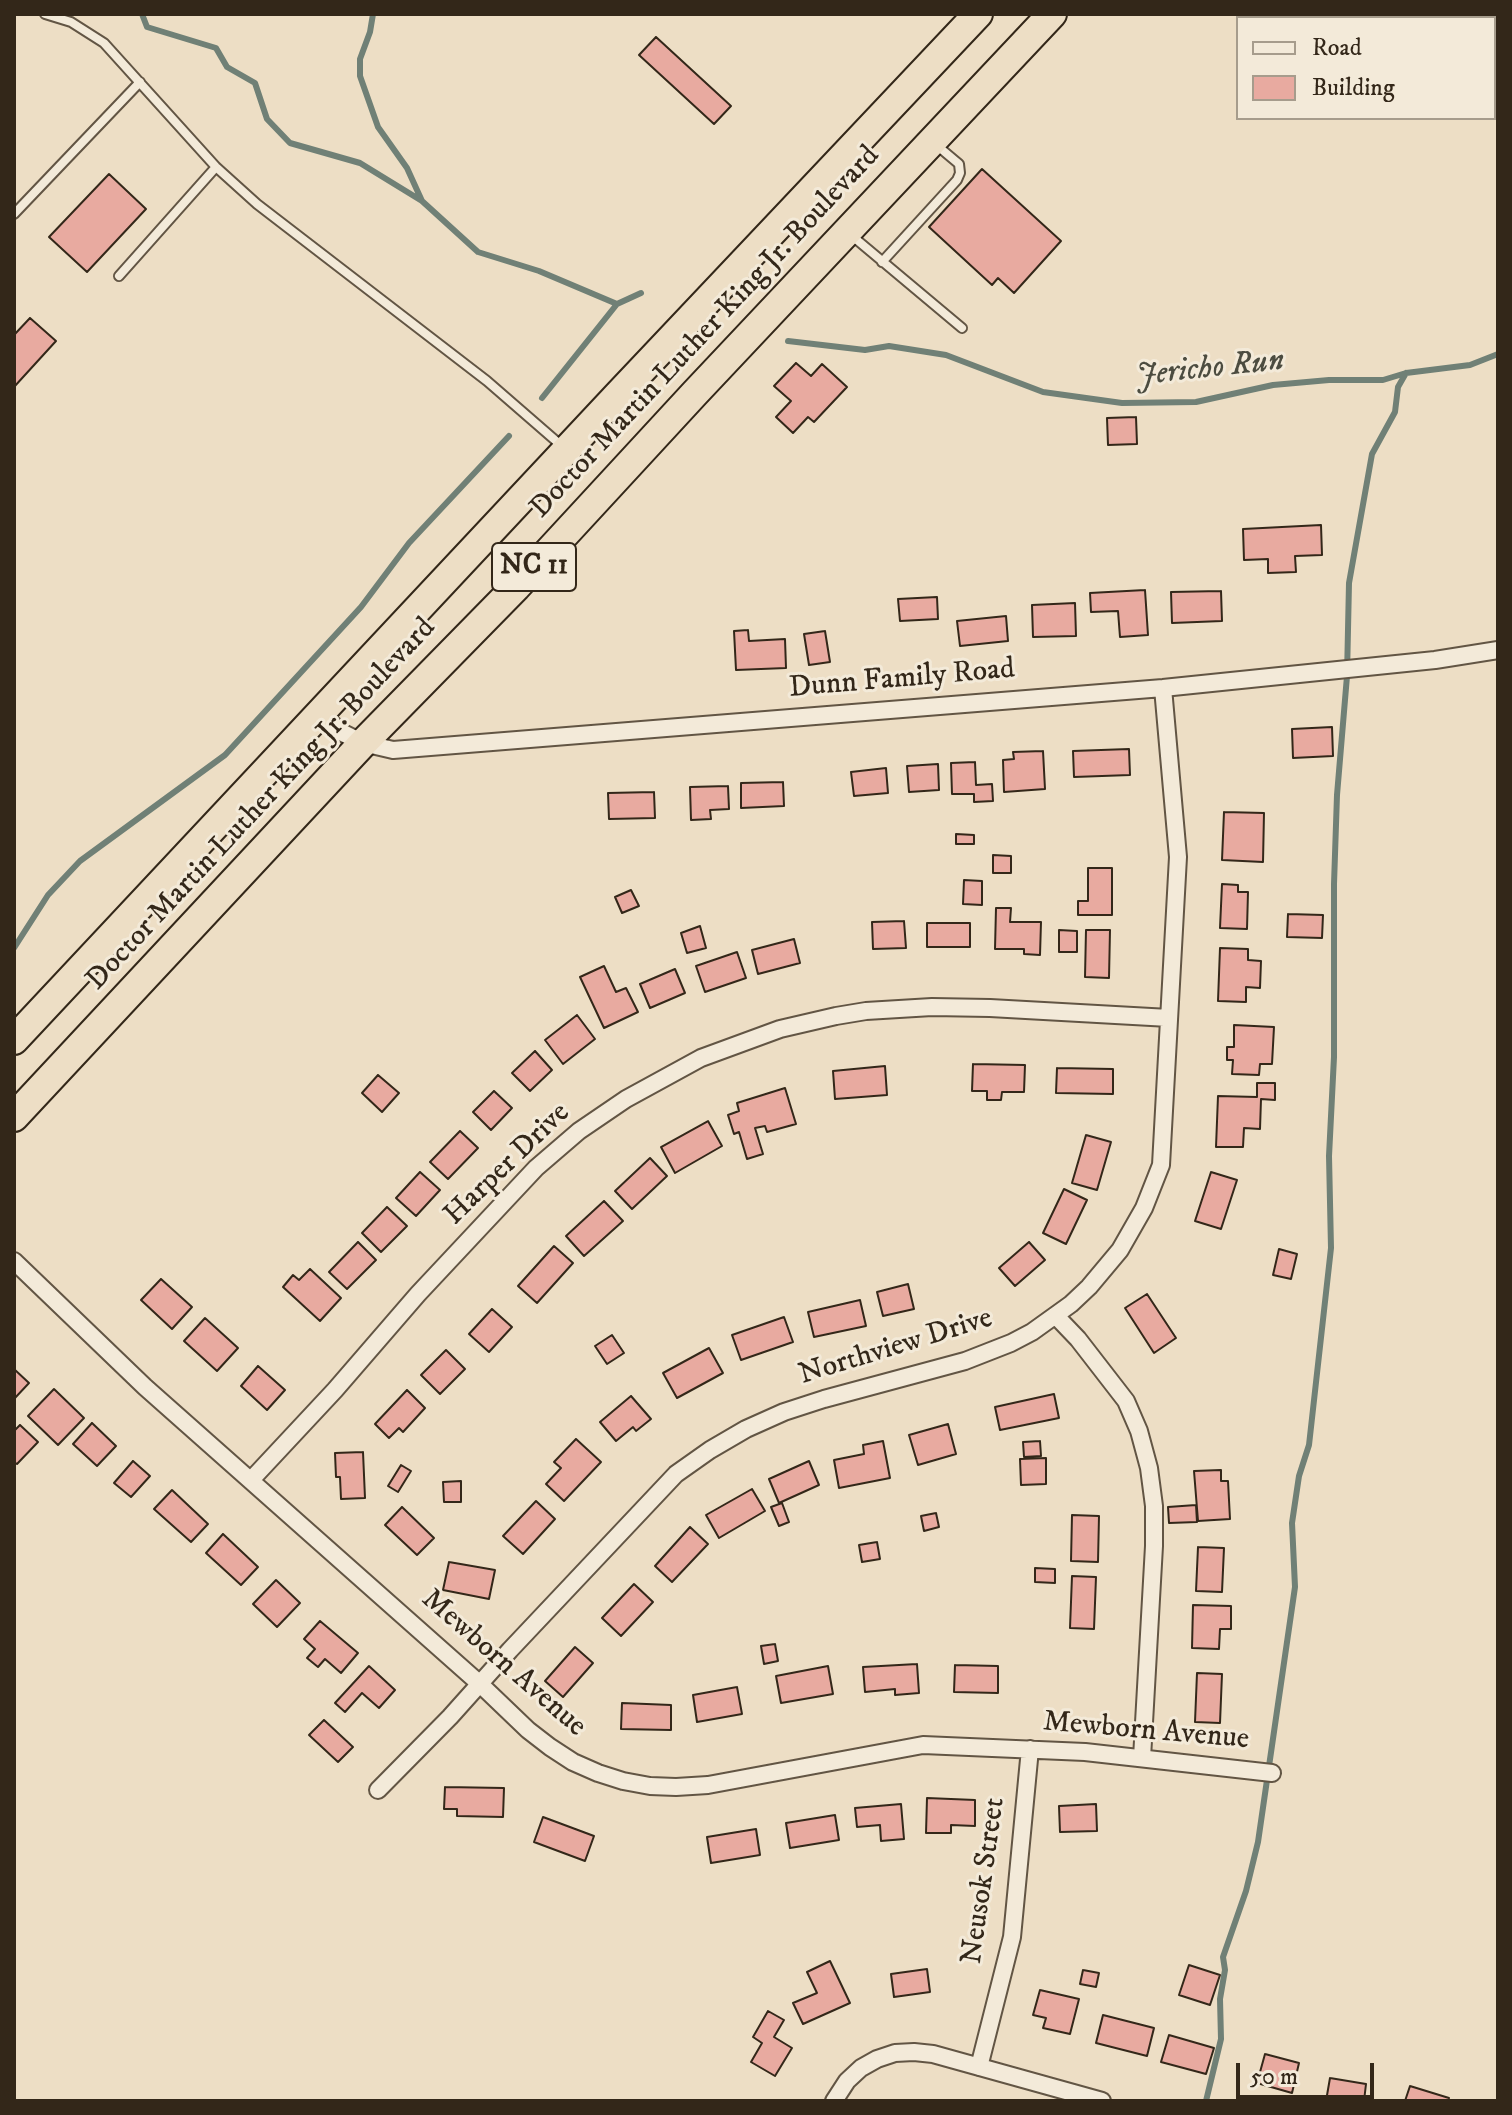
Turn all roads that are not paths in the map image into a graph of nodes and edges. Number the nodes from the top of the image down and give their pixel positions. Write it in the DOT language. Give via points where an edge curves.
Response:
graph roads {
  1 [pos="45,14"];
  2 [pos="978,14"];
  3 [pos="1052,14"];
  4 [pos="140,82"];
  5 [pos="932,142"];
  6 [pos="216,167"];
  7 [pos="14,214"];
  8 [pos="847,232"];
  9 [pos="882,262"];
  10 [pos="119,276"];
  11 [pos="962,328"];
  12 [pos="567,450"];
  13 [pos="1498,650"];
  14 [pos="1163,688"];
  15 [pos="320,713"];
  16 [pos="363,743"];
  17 [pos="1169,1018"];
  18 [pos="14,1040"];
  19 [pos="14,1117"];
  20 [pos="14,1261"];
  21 [pos="1056,1316"];
  22 [pos="251,1480"];
  23 [pos="480,1684"];
  24 [pos="1030,1749"];
  25 [pos="1142,1758"];
  26 [pos="1272,1773"];
  27 [pos="378,1790"];
  28 [pos="979,2067"];
  29 [pos="834,2101"];
  30 [pos="1102,2101"];
  1 -- 4 [label="lane" via="71,22 104,43"];
  2 -- 12 [label="highway, Doctor Martin Luther King Jr. Boulevard / NC 11"];
  3 -- 5 [label="highway, Doctor Martin Luther King Jr. Boulevard / NC 11"];
  4 -- 6 [label="lane"];
  4 -- 7 [label="lane"];
  5 -- 8 [label="highway, Doctor Martin Luther King Jr. Boulevard / NC 11"];
  5 -- 9 [label="lane" via="959,164 960,173"];
  6 -- 10 [label="lane"];
  6 -- 12 [label="lane"];
  8 -- 9 [label="lane"];
  8 -- 16 [label="highway, Doctor Martin Luther King Jr. Boulevard / NC 11"];
  9 -- 11 [label="lane"];
  12 -- 15 [label="highway, Doctor Martin Luther King Jr. Boulevard / NC 11"];
  13 -- 14 [label="street, Dunn Family Road"];
  14 -- 16 [label="street, Dunn Family Road" via="393,750"];
  14 -- 17 [label="street, Northview Drive" via="1178,857"];
  15 -- 16 [label="street, Dunn Family Road"];
  15 -- 18 [label="highway, Doctor Martin Luther King Jr. Boulevard / NC 11"];
  16 -- 19 [label="highway, Doctor Martin Luther King Jr. Boulevard / NC 11"];
  17 -- 21 [label="street, Northview Drive" via="1161,1165 1154,1186 1120,1250"];
  17 -- 22 [label="street, Harper Drive" via="990,1008 866,1011 780,1029 688,1065 626,1099 536,1168"];
  20 -- 22 [label="street, Mewborn Avenue"];
  21 -- 23 [label="street, Northview Drive" via="988,1353 784,1412 710,1450 676,1474"];
  21 -- 25 [label="street" via="1126,1401 1149,1468 1154,1533"];
  22 -- 23 [label="street, Mewborn Avenue"];
  23 -- 24 [label="street, Mewborn Avenue" via="528,1730 573,1762 650,1786 708,1785 907,1747"];
  23 -- 27 [label="street, Northview Drive"];
  24 -- 25 [label="street, Mewborn Avenue"];
  24 -- 28 [label="street, Neusok Street" via="1012,1937"];
  25 -- 26 [label="street, Mewborn Avenue"];
  28 -- 29 [label="street" via="933,2054 895,2053 861,2068"];
  28 -- 30 [label="street"];
}
